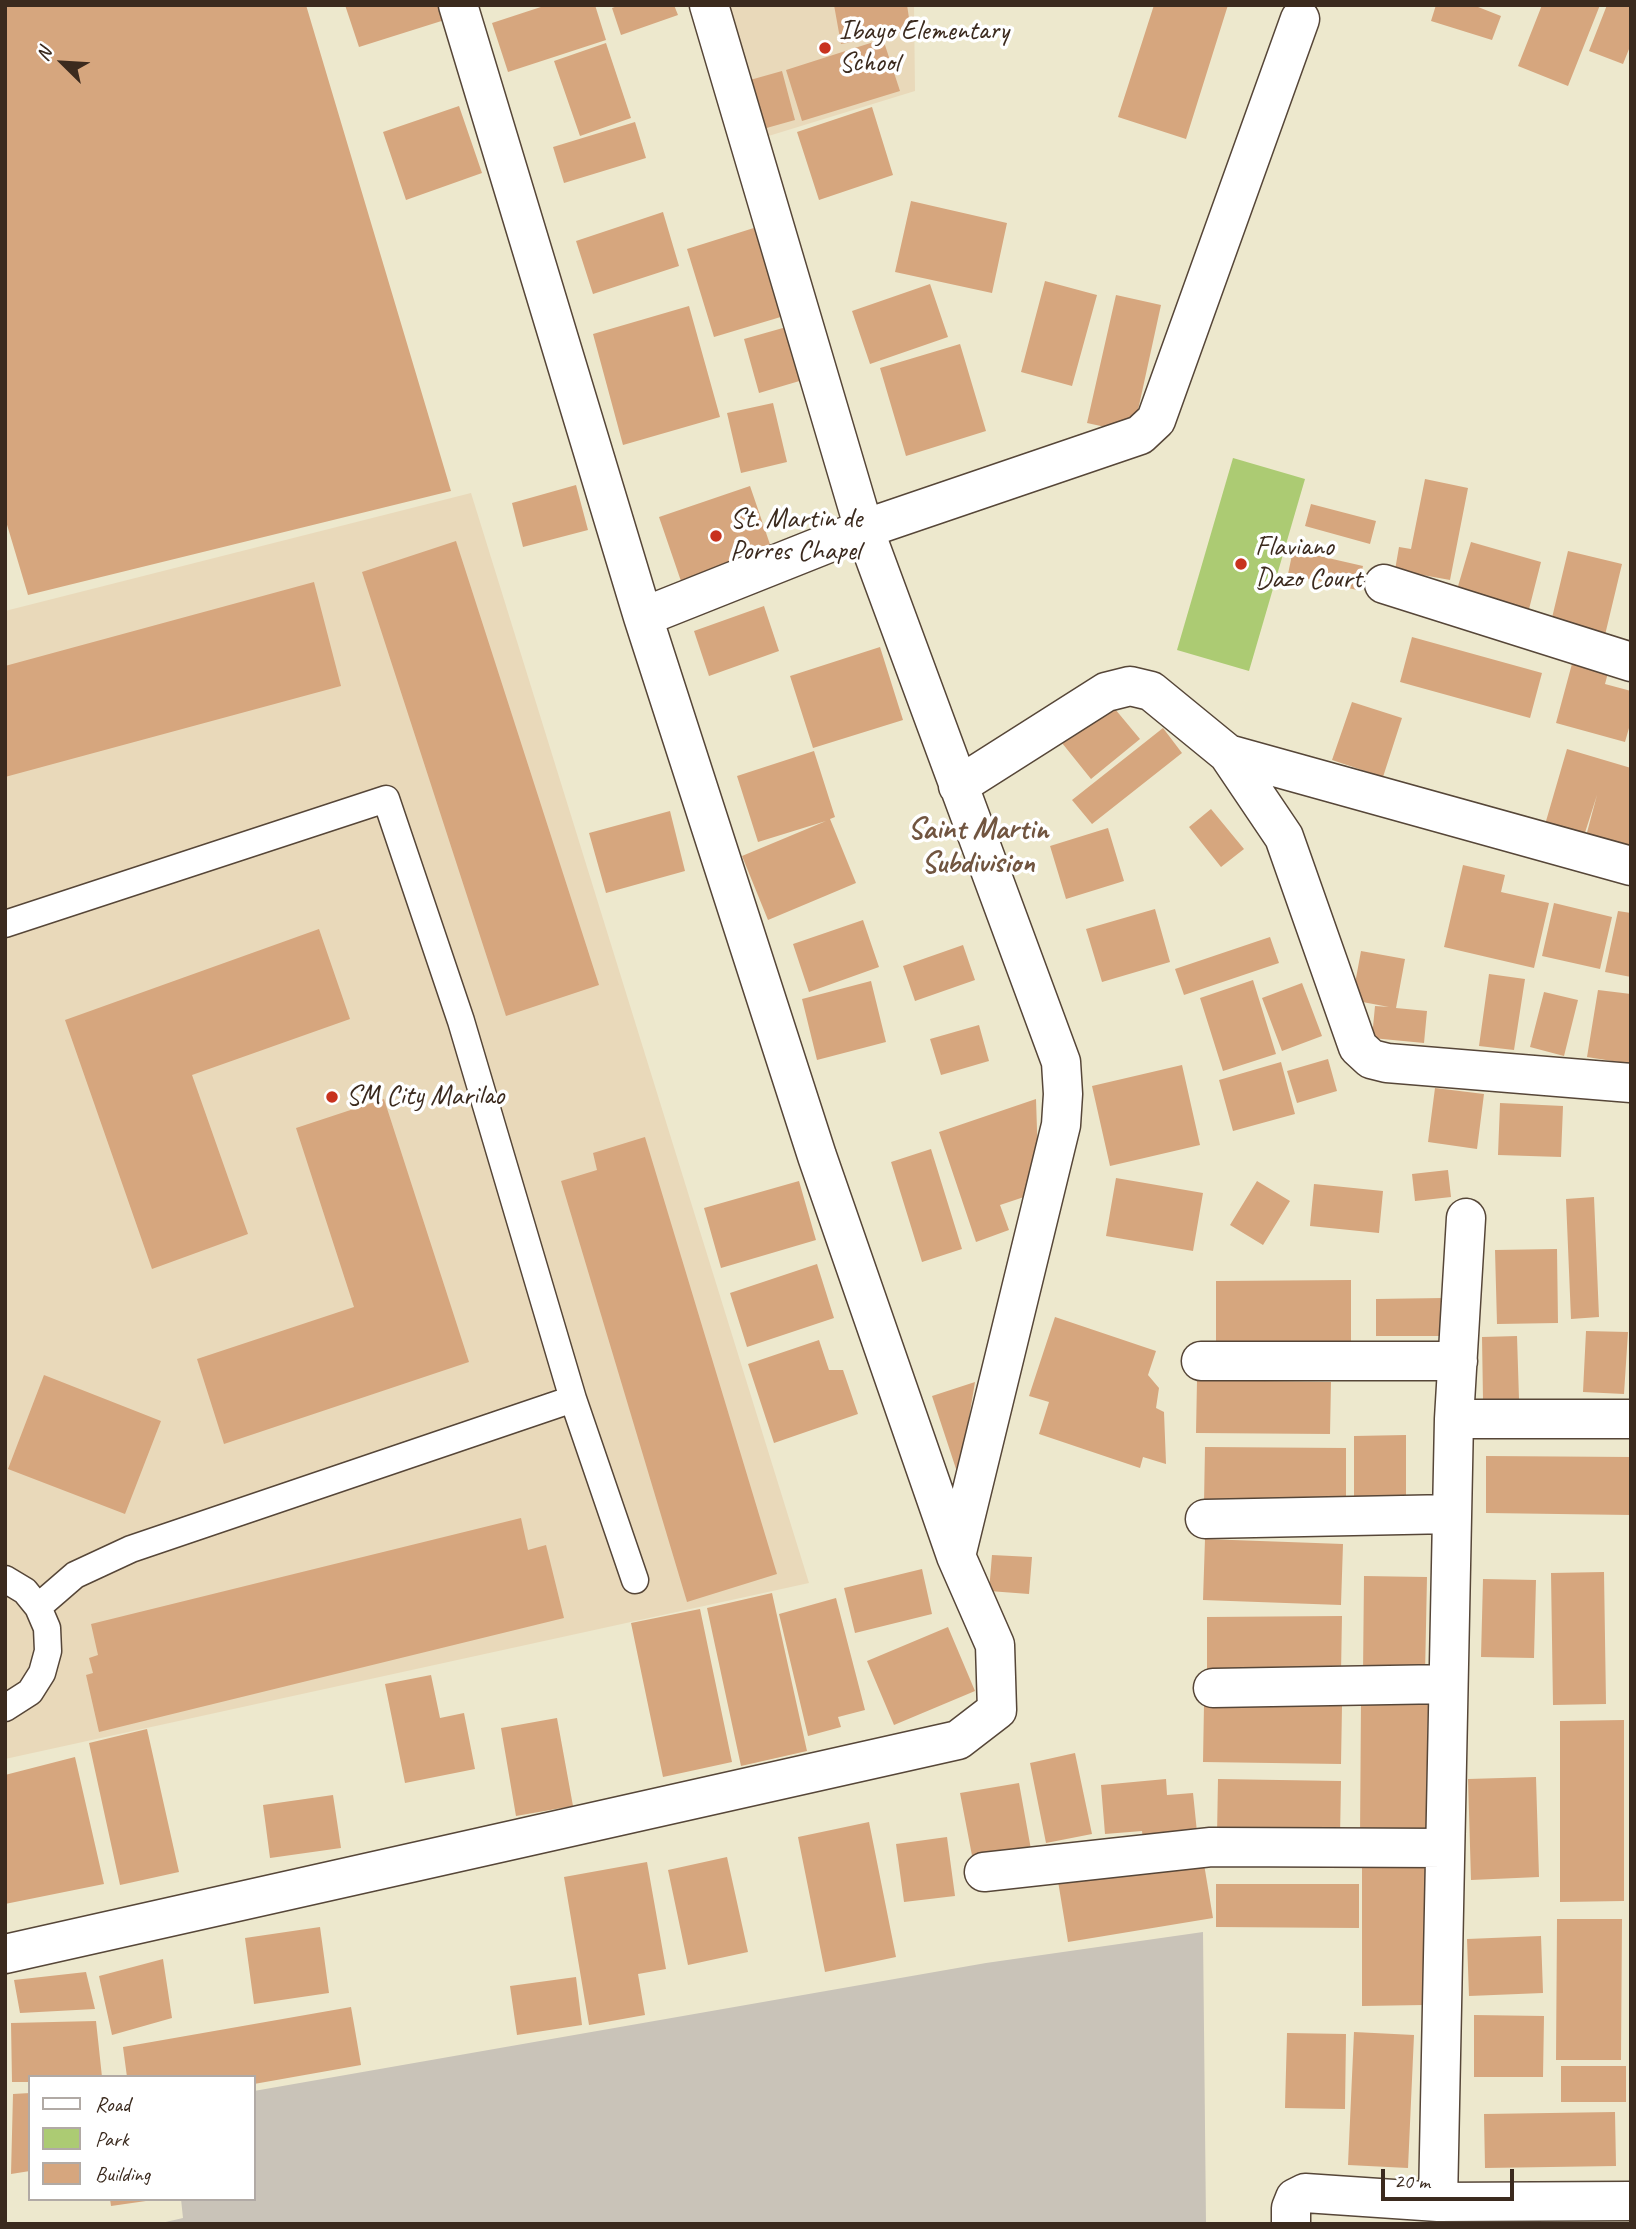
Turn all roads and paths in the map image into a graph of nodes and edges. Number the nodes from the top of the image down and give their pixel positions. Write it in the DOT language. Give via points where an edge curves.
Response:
graph roads {
  1 [pos="458,5"];
  2 [pos="709,5"];
  3 [pos="1300,19"];
  4 [pos="864,529"];
  5 [pos="1384,584"];
  6 [pos="643,617"];
  7 [pos="1631,662"];
  8 [pos="1228,754"];
  9 [pos="958,786"];
  10 [pos="1631,866"];
  11 [pos="5,924"];
  12 [pos="1631,1083"];
  13 [pos="1466,1218"];
  14 [pos="1201,1361"];
  15 [pos="1458,1361"];
  16 [pos="573,1399"];
  17 [pos="1454,1419"];
  18 [pos="1631,1419"];
  19 [pos="1452,1514"];
  20 [pos="1205,1519"];
  21 [pos="956,1556"];
  22 [pos="5,1578"];
  23 [pos="635,1580"];
  24 [pos="38,1607"];
  25 [pos="1448,1684"];
  26 [pos="1213,1688"];
  27 [pos="5,1708"];
  28 [pos="1445,1848"];
  29 [pos="984,1872"];
  30 [pos="5,1954"];
  31 [pos="1631,2201"];
  32 [pos="1438,2202"];
  33 [pos="1293,2211"];
  1 -- 6 [label="street"];
  2 -- 4 [label="street"];
  3 -- 4 [label="street" via="1156,420 1122,443"];
  4 -- 6 [label="street"];
  4 -- 9 [label="street"];
  5 -- 7 [label="street"];
  6 -- 21 [label="street" via="817,1156"];
  8 -- 9 [label="street" via="1151,691 1130,686 1106,692"];
  8 -- 10 [label="street"];
  8 -- 12 [label="street" via="1284,837 1358,1047 1371,1059"];
  9 -- 21 [label="street" via="1061,1062 1063,1094 1061,1125"];
  11 -- 16 [label="lane" via="386,799 461,1021"];
  13 -- 15 [label="street"];
  14 -- 15 [label="street"];
  15 -- 17 [label="street"];
  16 -- 23 [label="lane"];
  16 -- 24 [label="lane" via="131,1549 75,1575"];
  17 -- 18 [label="street"];
  17 -- 19 [label="street"];
  19 -- 20 [label="street"];
  19 -- 25 [label="street"];
  21 -- 30 [label="street" via="995,1645 997,1710 958,1740"];
  22 -- 24 [label="lane"];
  24 -- 27 [label="lane" via="47,1628 48,1651 42,1673 30,1692"];
  25 -- 26 [label="street"];
  25 -- 28 [label="street"];
  28 -- 29 [label="street" via="1211,1847"];
  28 -- 32 [label="street"];
  31 -- 32 [label="street"];
  32 -- 33 [label="street" via="1305,2193"];
}
